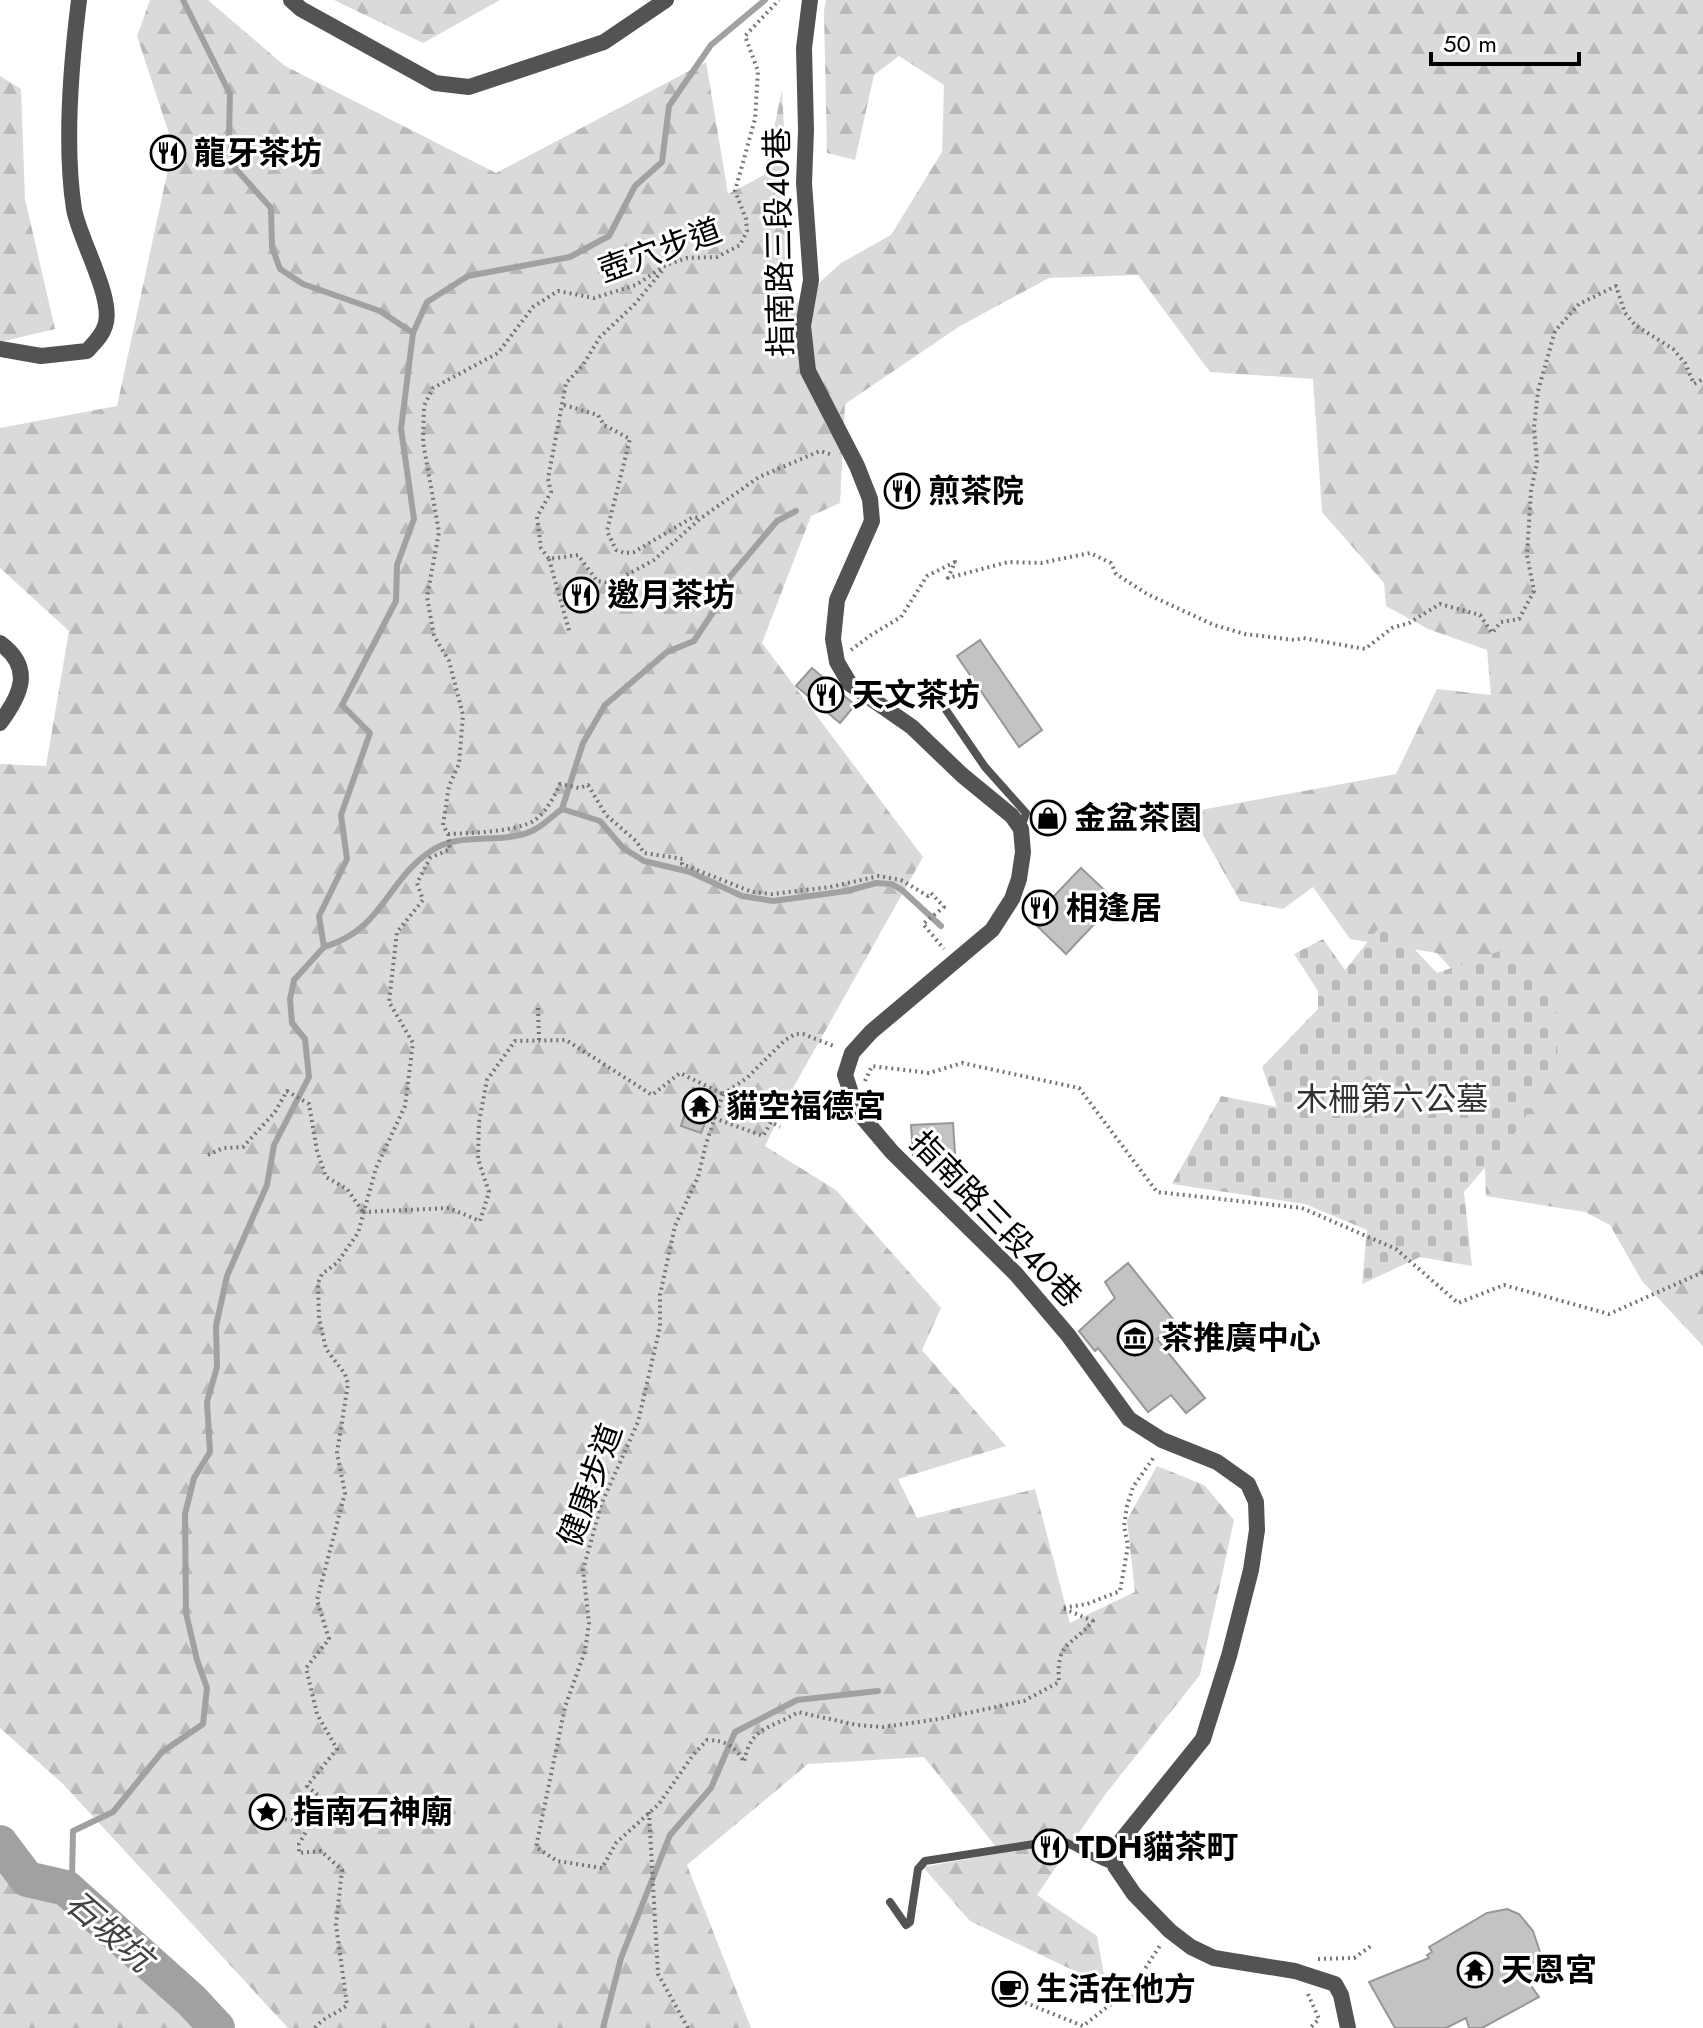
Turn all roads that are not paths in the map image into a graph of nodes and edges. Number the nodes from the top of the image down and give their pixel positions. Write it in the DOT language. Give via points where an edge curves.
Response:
graph roads {
  1 [pos="79,0"];
  2 [pos="291,0"];
  3 [pos="666,0"];
  4 [pos="810,0"];
  5 [pos="0,349"];
  6 [pos="0,643"];
  7 [pos="946,710"];
  8 [pos="0,723"];
  9 [pos="1021,829"];
  10 [pos="1115,1866"];
  11 [pos="890,1902"];
  12 [pos="1348,2028"];
  1 -- 5 [label="street" via="70,159 74,211 107,306 106,324 87,351 41,356"];
  2 -- 3 [label="street" via="435,83 469,87 604,42"];
  4 -- 9 [label="street, 指南路三段40巷" via="804,48 804,183 811,280 803,326 808,371 857,466 872,521 837,600 837,662 850,684 912,727"];
  6 -- 8 [label="street" via="17,663 22,679 16,701"];
  7 -- 9 [label="lane" via="985,767 1026,813"];
  9 -- 10 [label="street, 指南路三段40巷" via="1019,879 992,930 871,1032 852,1053 845,1075 855,1105 892,1152 1016,1274 1129,1419 1162,1440 1217,1462 1248,1484 1256,1502 1251,1570 1203,1739 1116,1847"];
  10 -- 11 [label="lane" via="1060,1840 925,1861 918,1869 910,1922 906,1925"];
  10 -- 12 [label="street" via="1134,1894 1191,1947 1214,1958 1295,1971 1335,1984"];
}
